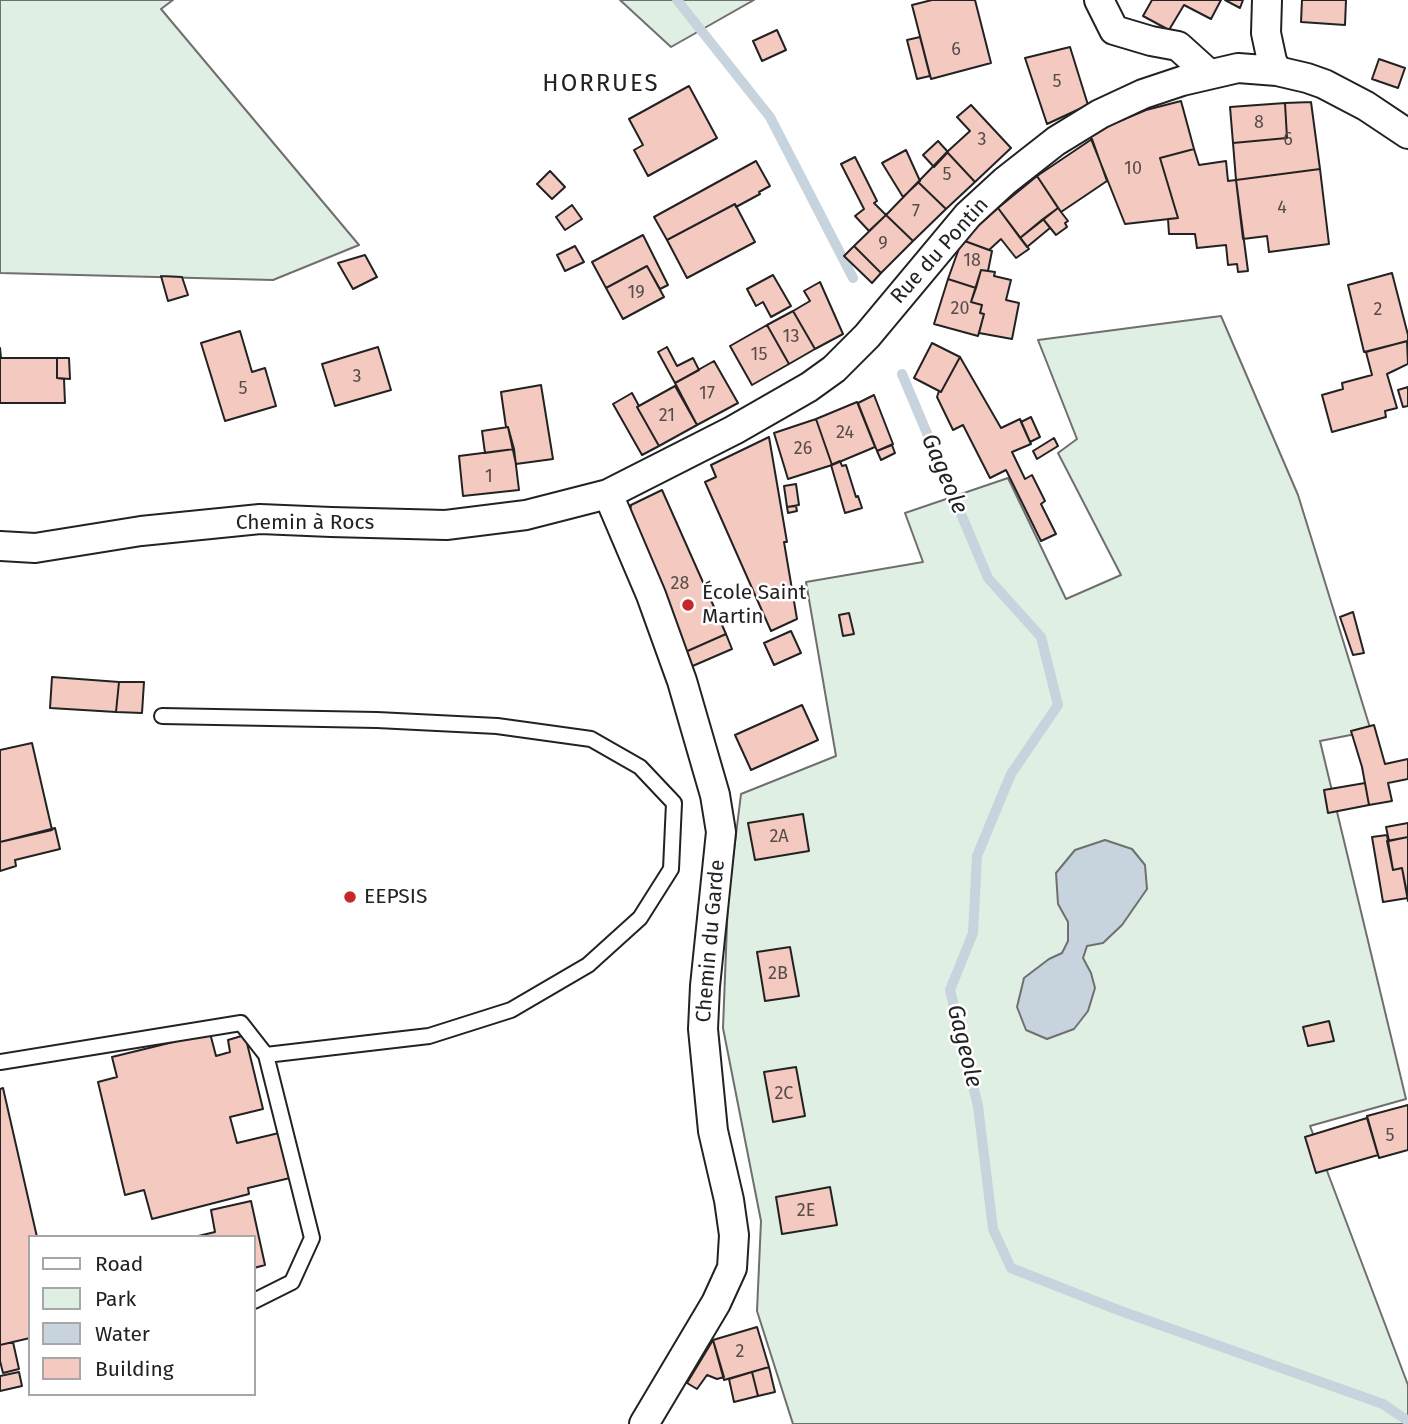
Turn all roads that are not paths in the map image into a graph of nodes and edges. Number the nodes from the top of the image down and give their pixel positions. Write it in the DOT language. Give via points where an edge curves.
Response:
graph roads {
  1 [pos="1099,0"];
  2 [pos="1267,0"];
  3 [pos="1277,71"];
  4 [pos="1209,74"];
  5 [pos="1408,134"];
  6 [pos="608,494"];
  7 [pos="0,547"];
  8 [pos="162,716"];
  9 [pos="266,1055"];
  10 [pos="0,1062"];
  11 [pos="256,1300"];
  12 [pos="644,1424"];
  1 -- 4 [label="street" via="1114,30 1178,46"];
  2 -- 3 [label="street" via="1266,33"];
  3 -- 4 [label="street, Rue du Pontin" via="1238,68"];
  3 -- 5 [label="street, Rue du Pontin" via="1324,85"];
  4 -- 6 [label="street, Rue du Pontin" via="1143,94 1056,141 968,215 834,369 734,430"];
  6 -- 7 [label="street, Chemin à Rocs" via="526,515 446,525 260,519 35,548"];
  6 -- 12 [label="street, Chemin du Garde" via="682,681 721,832 703,1029 713,1131 734,1235 732,1268"];
  8 -- 9 [label="lane" via="497,726 591,739 640,767 674,803 671,869 640,918 588,965 511,1010 429,1036"];
  9 -- 10 [label="lane" via="241,1023"];
  9 -- 11 [label="lane" via="312,1238 292,1282"];
}
